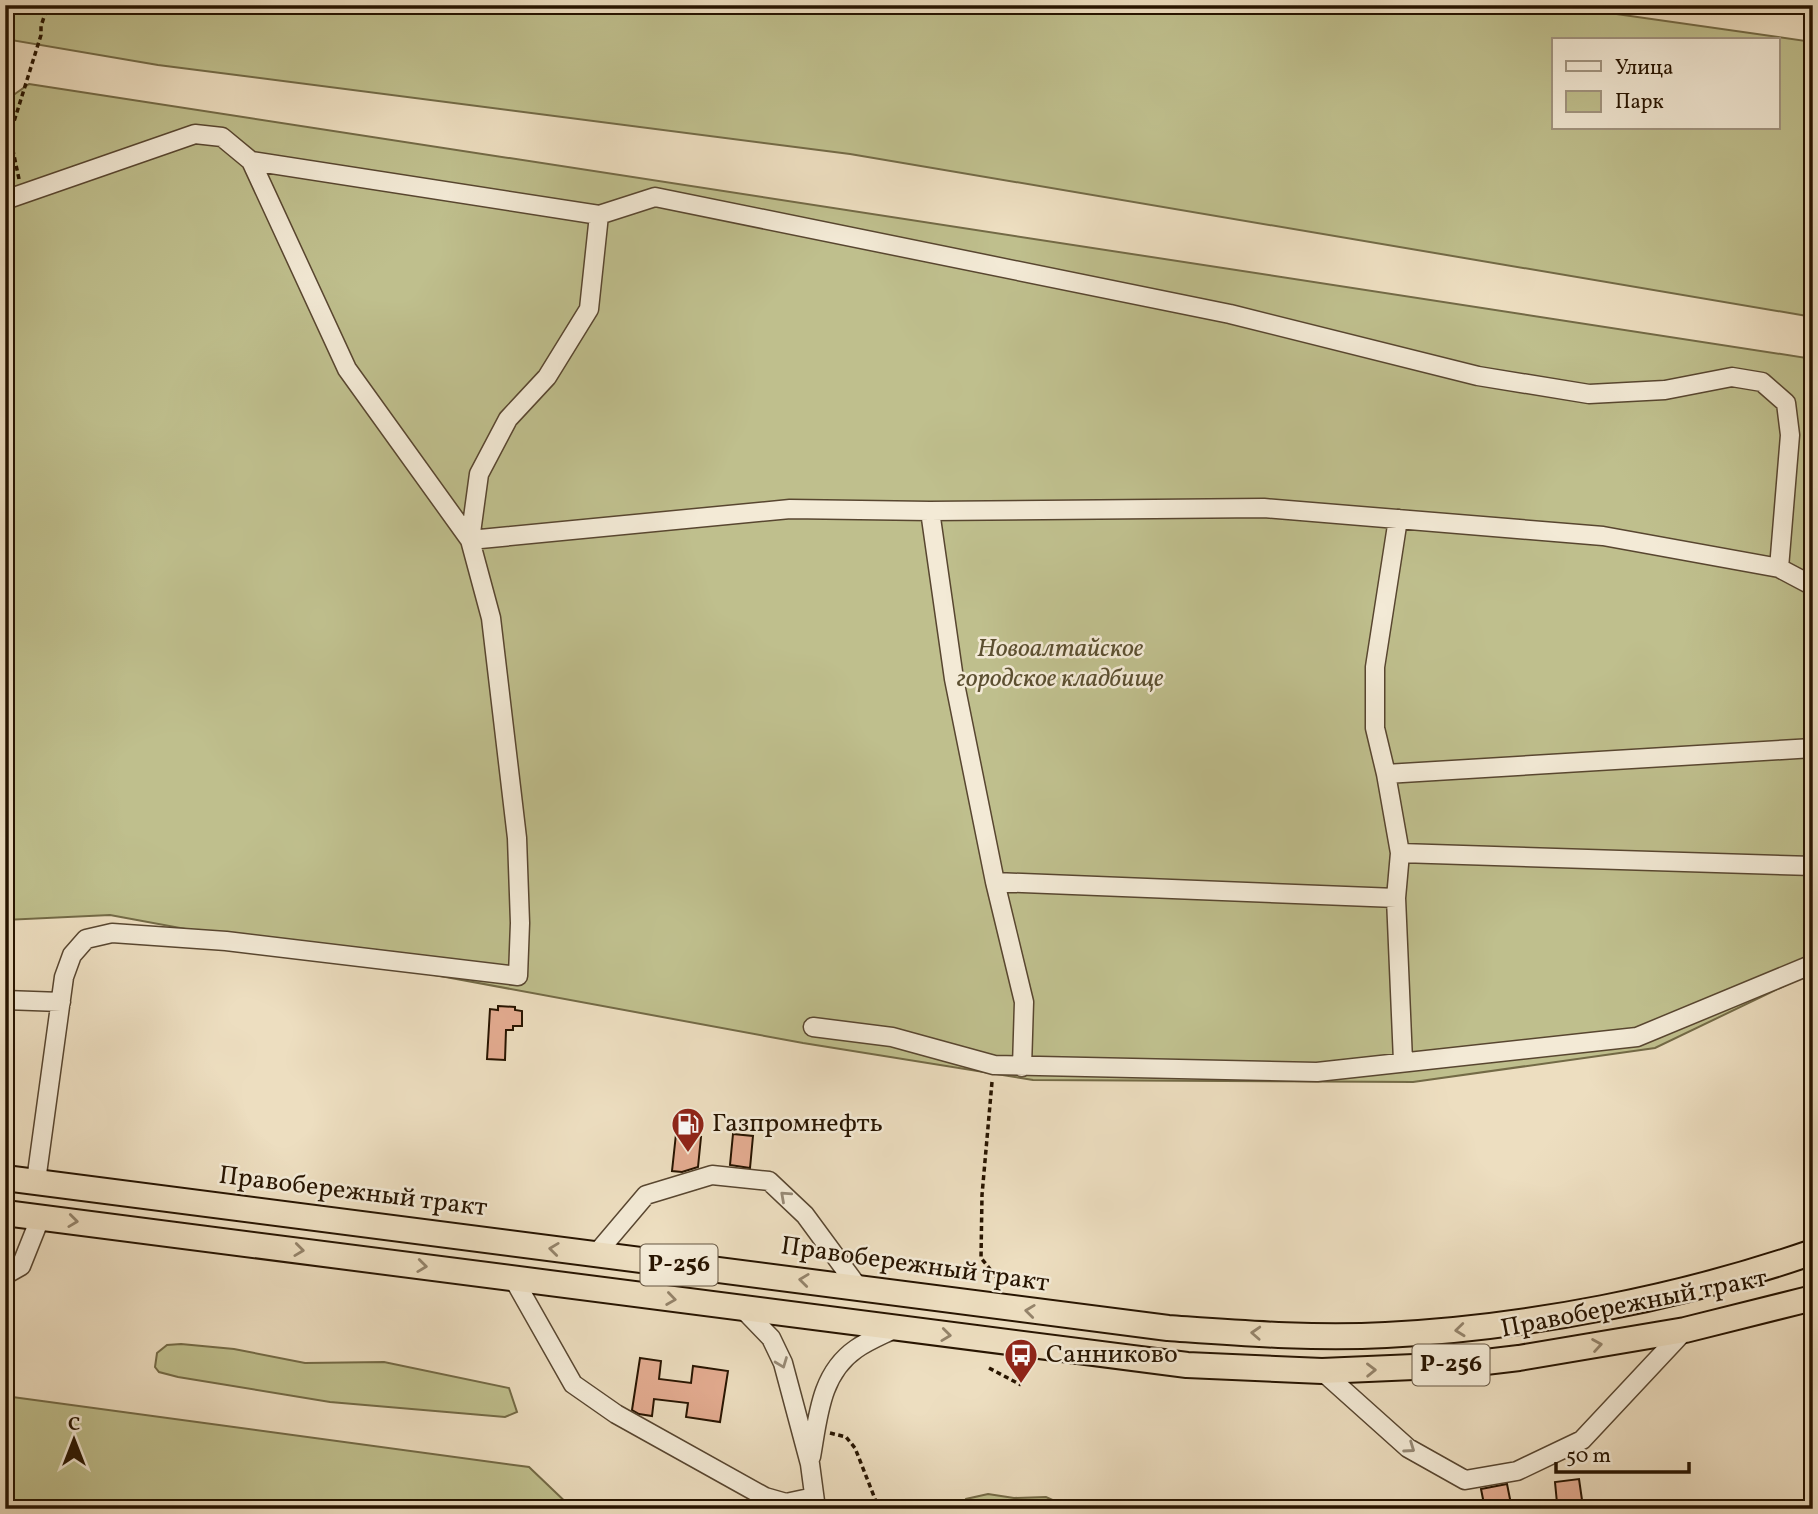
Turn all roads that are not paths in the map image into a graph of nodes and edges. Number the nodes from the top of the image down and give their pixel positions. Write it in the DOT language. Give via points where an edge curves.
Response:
graph roads {
  1 [pos="251,161"];
  2 [pos="12,197"];
  3 [pos="599,215"];
  4 [pos="930,511"];
  5 [pos="1398,519"];
  6 [pos="470,540"];
  7 [pos="1779,568"];
  8 [pos="1813,586"];
  9 [pos="1813,748"];
  10 [pos="1386,774"];
  11 [pos="1400,853"];
  12 [pos="1813,866"];
  13 [pos="995,882"];
  14 [pos="1396,898"];
  15 [pos="1813,964"];
  16 [pos="5,1000"];
  17 [pos="61,1002"];
  18 [pos="813,1027"];
  19 [pos="1403,1061"];
  20 [pos="1022,1067"];
  21 [pos="5,1178"];
  22 [pos="36,1181"];
  23 [pos="5,1213"];
  24 [pos="41,1216"];
  25 [pos="1813,1252"];
  26 [pos="596,1254"];
  27 [pos="5,1275"];
  28 [pos="513,1278"];
  29 [pos="858,1287"];
  30 [pos="1813,1298"];
  31 [pos="743,1309"];
  32 [pos="894,1329"];
  33 [pos="1685,1330"];
  34 [pos="1322,1371"];
  35 [pos="810,1464"];
  36 [pos="815,1503"];
  1 -- 2 [label="street" via="222,136 195,134"];
  1 -- 3 [label="street"];
  1 -- 6 [label="street" via="347,369"];
  3 -- 6 [label="street" via="589,309 547,377 508,419 479,474"];
  3 -- 7 [label="street" via="655,197 1230,314 1478,376 1589,394 1665,390 1731,377 1762,382 1786,403 1790,435"];
  4 -- 5 [label="street" via="1264,508"];
  4 -- 6 [label="street" via="790,509"];
  4 -- 13 [label="street" via="954,679"];
  5 -- 7 [label="street" via="1602,536"];
  5 -- 10 [label="street" via="1375,667 1374,728"];
  6 -- 17 [label="street" via="491,618 517,838 518,976 226,941 112,933 86,939 72,955"];
  7 -- 8 [label="street"];
  9 -- 10 [label="street"];
  10 -- 11 [label="street"];
  11 -- 12 [label="street"];
  11 -- 14 [label="street"];
  13 -- 14 [label="street"];
  13 -- 20 [label="street" via="1024,1002"];
  14 -- 19 [label="street"];
  15 -- 19 [label="street" via="1637,1037"];
  16 -- 17 [label="street"];
  17 -- 22 [label="street"];
  18 -- 20 [label="street" via="892,1037 994,1065"];
  19 -- 20 [label="street" via="1317,1072"];
  21 -- 22 [label="highway, Правобережный тракт / Р-256"];
  26 -- 22 [label="highway, Правобережный тракт / Р-256, one-way"];
  23 -- 24 [label="highway, Правобережный тракт / Р-256"];
  24 -- 27 [label="street" via="21,1266"];
  24 -- 28 [label="highway, Правобережный тракт / Р-256, one-way"];
  25 -- 29 [label="highway, Правобережный тракт / Р-256, one-way" via="1610,1306 1457,1331 1383,1335 1168,1328"];
  29 -- 26 [label="highway, Правобережный тракт / Р-256, one-way"];
  29 -- 26 [label="street, one-way" via="805,1215 769,1181 712,1175 646,1195"];
  28 -- 31 [label="highway, Правобережный тракт / Р-256, one-way"];
  28 -- 36 [label="street" via="573,1384 616,1414 765,1497"];
  30 -- 33 [label="highway, Правобережный тракт / Р-256"];
  31 -- 32 [label="highway, Правобережный тракт / Р-256"];
  31 -- 35 [label="street, one-way" via="771,1338 783,1363"];
  32 -- 34 [label="highway, Правобережный тракт / Р-256, one-way" via="1187,1365"];
  32 -- 35 [label="street" via="837,1365 825,1387"];
  34 -- 33 [label="highway, Правобережный тракт / Р-256, one-way" via="1460,1365"];
  34 -- 33 [label="street, one-way" via="1408,1448 1465,1479 1517,1471 1582,1440"];
  35 -- 36 [label="street"];
}
